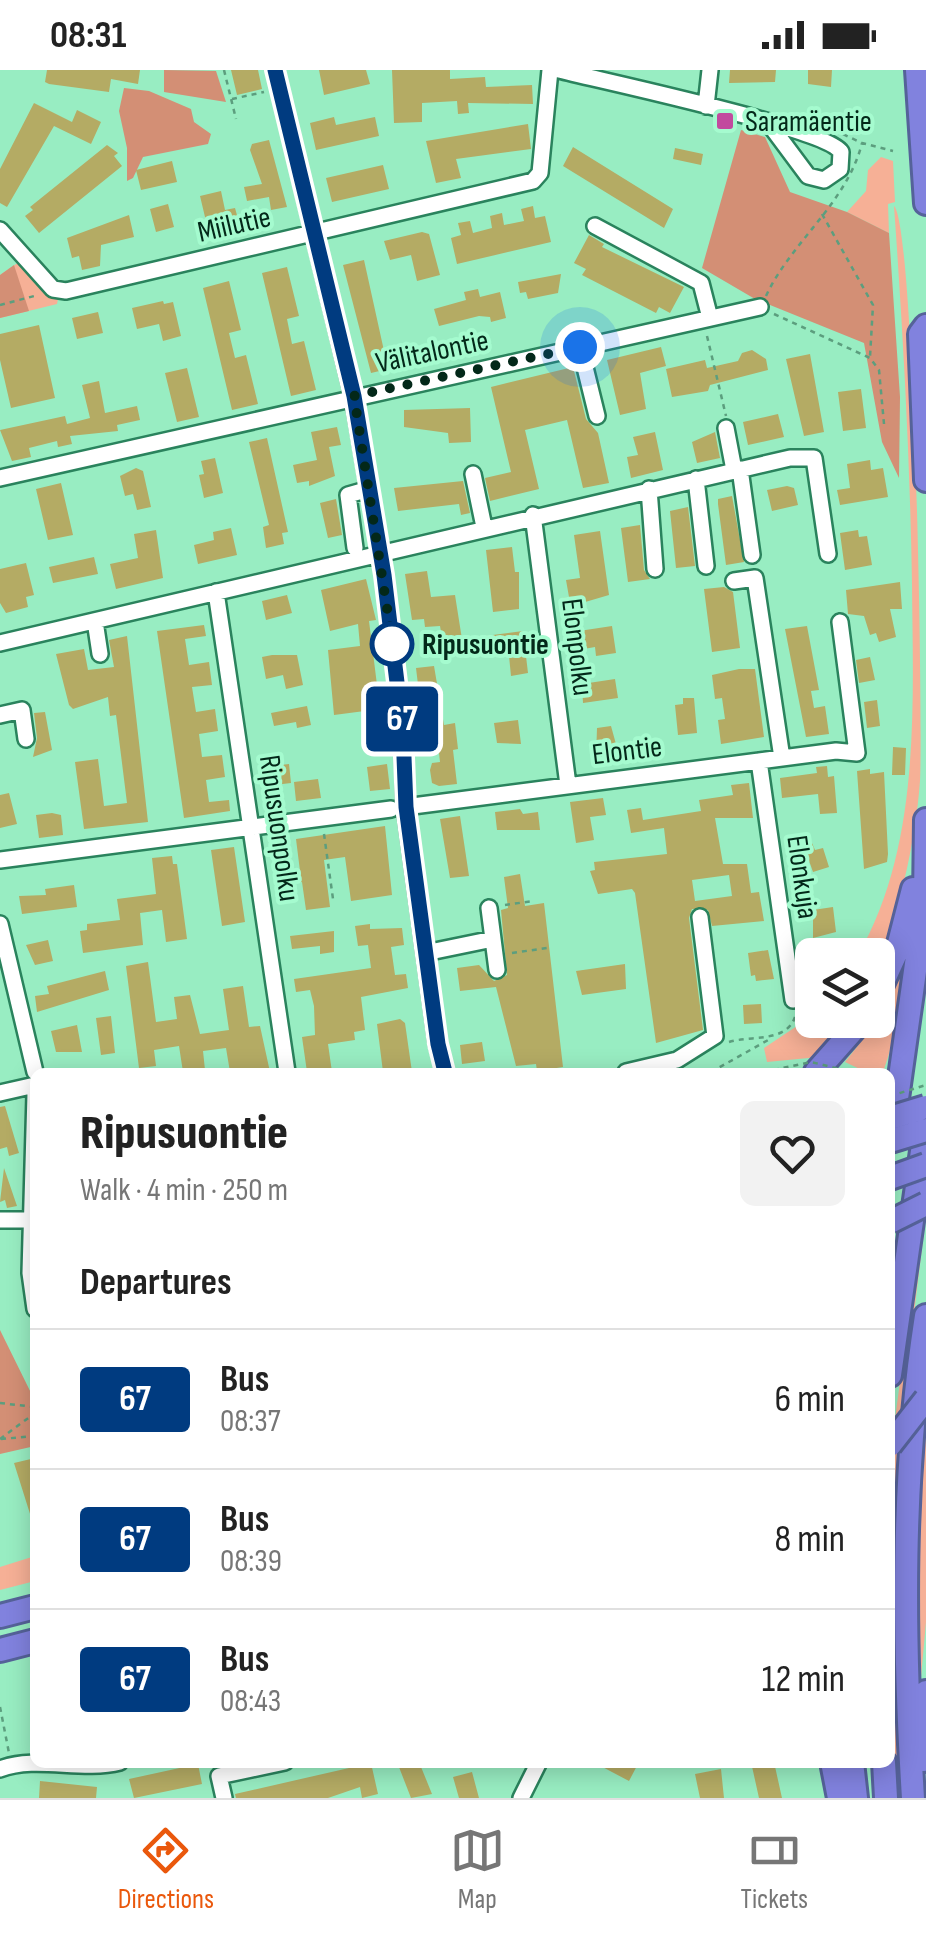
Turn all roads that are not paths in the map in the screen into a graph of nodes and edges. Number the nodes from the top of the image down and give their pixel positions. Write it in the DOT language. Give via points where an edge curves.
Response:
graph roads {
  1 [pos="275,70"];
  2 [pos="550,70"];
  3 [pos="560,70"];
  4 [pos="710,70"];
  5 [pos="917,70"];
  6 [pos="706,106"];
  7 [pos="770,125"];
  8 [pos="926,202"];
  9 [pos="595,226"];
  10 [pos="0,230"];
  11 [pos="312,235"];
  12 [pos="760,307"];
  13 [pos="706,319"];
  14 [pos="926,326"];
  15 [pos="580,347"];
  16 [pos="354,396"];
  17 [pos="597,416"];
  18 [pos="726,428"];
  19 [pos="737,470"];
  20 [pos="473,474"];
  21 [pos="0,478"];
  22 [pos="696,479"];
  23 [pos="926,480"];
  24 [pos="369,489"];
  25 [pos="649,489"];
  26 [pos="533,515"];
  27 [pos="484,526"];
  28 [pos="355,548"];
  29 [pos="380,553"];
  30 [pos="828,554"];
  31 [pos="752,555"];
  32 [pos="706,566"];
  33 [pos="656,569"];
  34 [pos="734,581"];
  35 [pos="216,592"];
  36 [pos="95,621"];
  37 [pos="840,622"];
  38 [pos="0,643"];
  39 [pos="100,654"];
  40 [pos="0,715"];
  41 [pos="26,740"];
  42 [pos="782,758"];
  43 [pos="759,761"];
  44 [pos="568,785"];
  45 [pos="398,808"];
  46 [pos="926,818"];
  47 [pos="252,826"];
  48 [pos="0,860"];
  49 [pos="488,908"];
  50 [pos="700,918"];
  51 [pos="0,924"];
  52 [pos="895,949"];
  53 [pos="425,953"];
  54 [pos="793,1000"];
  55 [pos="846,1038"];
  56 [pos="34,1068"];
  57 [pos="286,1068"];
  58 [pos="445,1068"];
  59 [pos="639,1068"];
  60 [pos="820,1068"];
  61 [pos="901,1075"];
  62 [pos="30,1086"];
  63 [pos="895,1086"];
  64 [pos="0,1094"];
  65 [pos="926,1107"];
  66 [pos="895,1112"];
  67 [pos="895,1116"];
  68 [pos="926,1127"];
  69 [pos="895,1141"];
  70 [pos="926,1165"];
  71 [pos="895,1176"];
  72 [pos="926,1204"];
  73 [pos="0,1220"];
  74 [pos="30,1220"];
  75 [pos="895,1220"];
  76 [pos="926,1316"];
  77 [pos="895,1340"];
  78 [pos="926,1399"];
  79 [pos="895,1438"];
  80 [pos="30,1608"];
  81 [pos="0,1616"];
  82 [pos="926,1692"];
  83 [pos="536,1768"];
  84 [pos="833,1768"];
  85 [pos="853,1768"];
  86 [pos="884,1768"];
  87 [pos="217,1769"];
  88 [pos="224,1798"];
  89 [pos="521,1798"];
  90 [pos="839,1798"];
  91 [pos="856,1798"];
  92 [pos="886,1798"];
  93 [pos="913,1798"];
  94 [pos="926,1798"];
  1 -- 11 [label="street"];
  2 -- 11 [label="street, Miilutie" via="540,173 533,181"];
  3 -- 6 [label="street"];
  4 -- 6 [label="street"];
  5 -- 8 [label="highway"];
  6 -- 7 [label="street"];
  7 -- 7 [label="street" via="808,176 824,180 840,168 837,144"];
  9 -- 13 [label="street" via="700,283"];
  10 -- 11 [label="street, Miilutie" via="53,289 66,290"];
  11 -- 16 [label="street"];
  12 -- 13 [label="street, Välitalontie"];
  13 -- 15 [label="street, Välitalontie"];
  14 -- 23 [label="highway" via="920,334"];
  15 -- 16 [label="street, Välitalontie"];
  15 -- 17 [label="street"];
  16 -- 21 [label="street, Välitalontie"];
  16 -- 24 [label="street"];
  18 -- 19 [label="street"];
  19 -- 22 [label="street"];
  19 -- 30 [label="street" via="814,458"];
  19 -- 31 [label="street"];
  20 -- 27 [label="street"];
  22 -- 25 [label="street"];
  22 -- 32 [label="street"];
  24 -- 28 [label="street" via="348,495"];
  24 -- 29 [label="street"];
  25 -- 26 [label="street"];
  25 -- 33 [label="street"];
  26 -- 27 [label="street"];
  26 -- 44 [label="street, Elonpolku"];
  27 -- 29 [label="street"];
  29 -- 35 [label="street"];
  29 -- 45 [label="street" via="403,732"];
  34 -- 42 [label="street" via="755,578"];
  35 -- 36 [label="street"];
  35 -- 47 [label="street, Ripusuonpolku"];
  36 -- 38 [label="street"];
  36 -- 39 [label="street"];
  37 -- 42 [label="street, Elontie" via="856,752"];
  40 -- 41 [label="street" via="22,710"];
  42 -- 43 [label="street, Elontie"];
  43 -- 44 [label="street, Elontie"];
  43 -- 54 [label="street, Elonkuja"];
  44 -- 45 [label="street, Elontie"];
  45 -- 47 [label="street, Elontie"];
  45 -- 53 [label="street"];
  46 -- 52 [label="highway"];
  46 -- 61 [label="highway" via="924,900"];
  47 -- 48 [label="street, Elontie"];
  47 -- 57 [label="street, Ripusuonpolku"];
  49 -- 53 [label="street" via="495,955"];
  50 -- 59 [label="street" via="715,1036 697,1050"];
  51 -- 56 [label="street"];
  53 -- 58 [label="street"];
  55 -- 60 [label="highway"];
  61 -- 63 [label="street"];
  61 -- 66 [label="highway"];
  62 -- 64 [label="street"];
  65 -- 67 [label="highway, bridge"];
  68 -- 69 [label="highway, bridge"];
  68 -- 77 [label="highway"];
  70 -- 71 [label="highway, bridge"];
  72 -- 75 [label="highway, bridge"];
  73 -- 74 [label="street"];
  76 -- 93 [label="highway" via="904,1544"];
  78 -- 79 [label="highway, bridge"];
  80 -- 81 [label="highway"];
  82 -- 94 [label="highway"];
  83 -- 89 [label="street"];
  84 -- 90 [label="highway"];
  85 -- 91 [label="highway"];
  86 -- 92 [label="highway"];
  87 -- 88 [label="street"];
}
